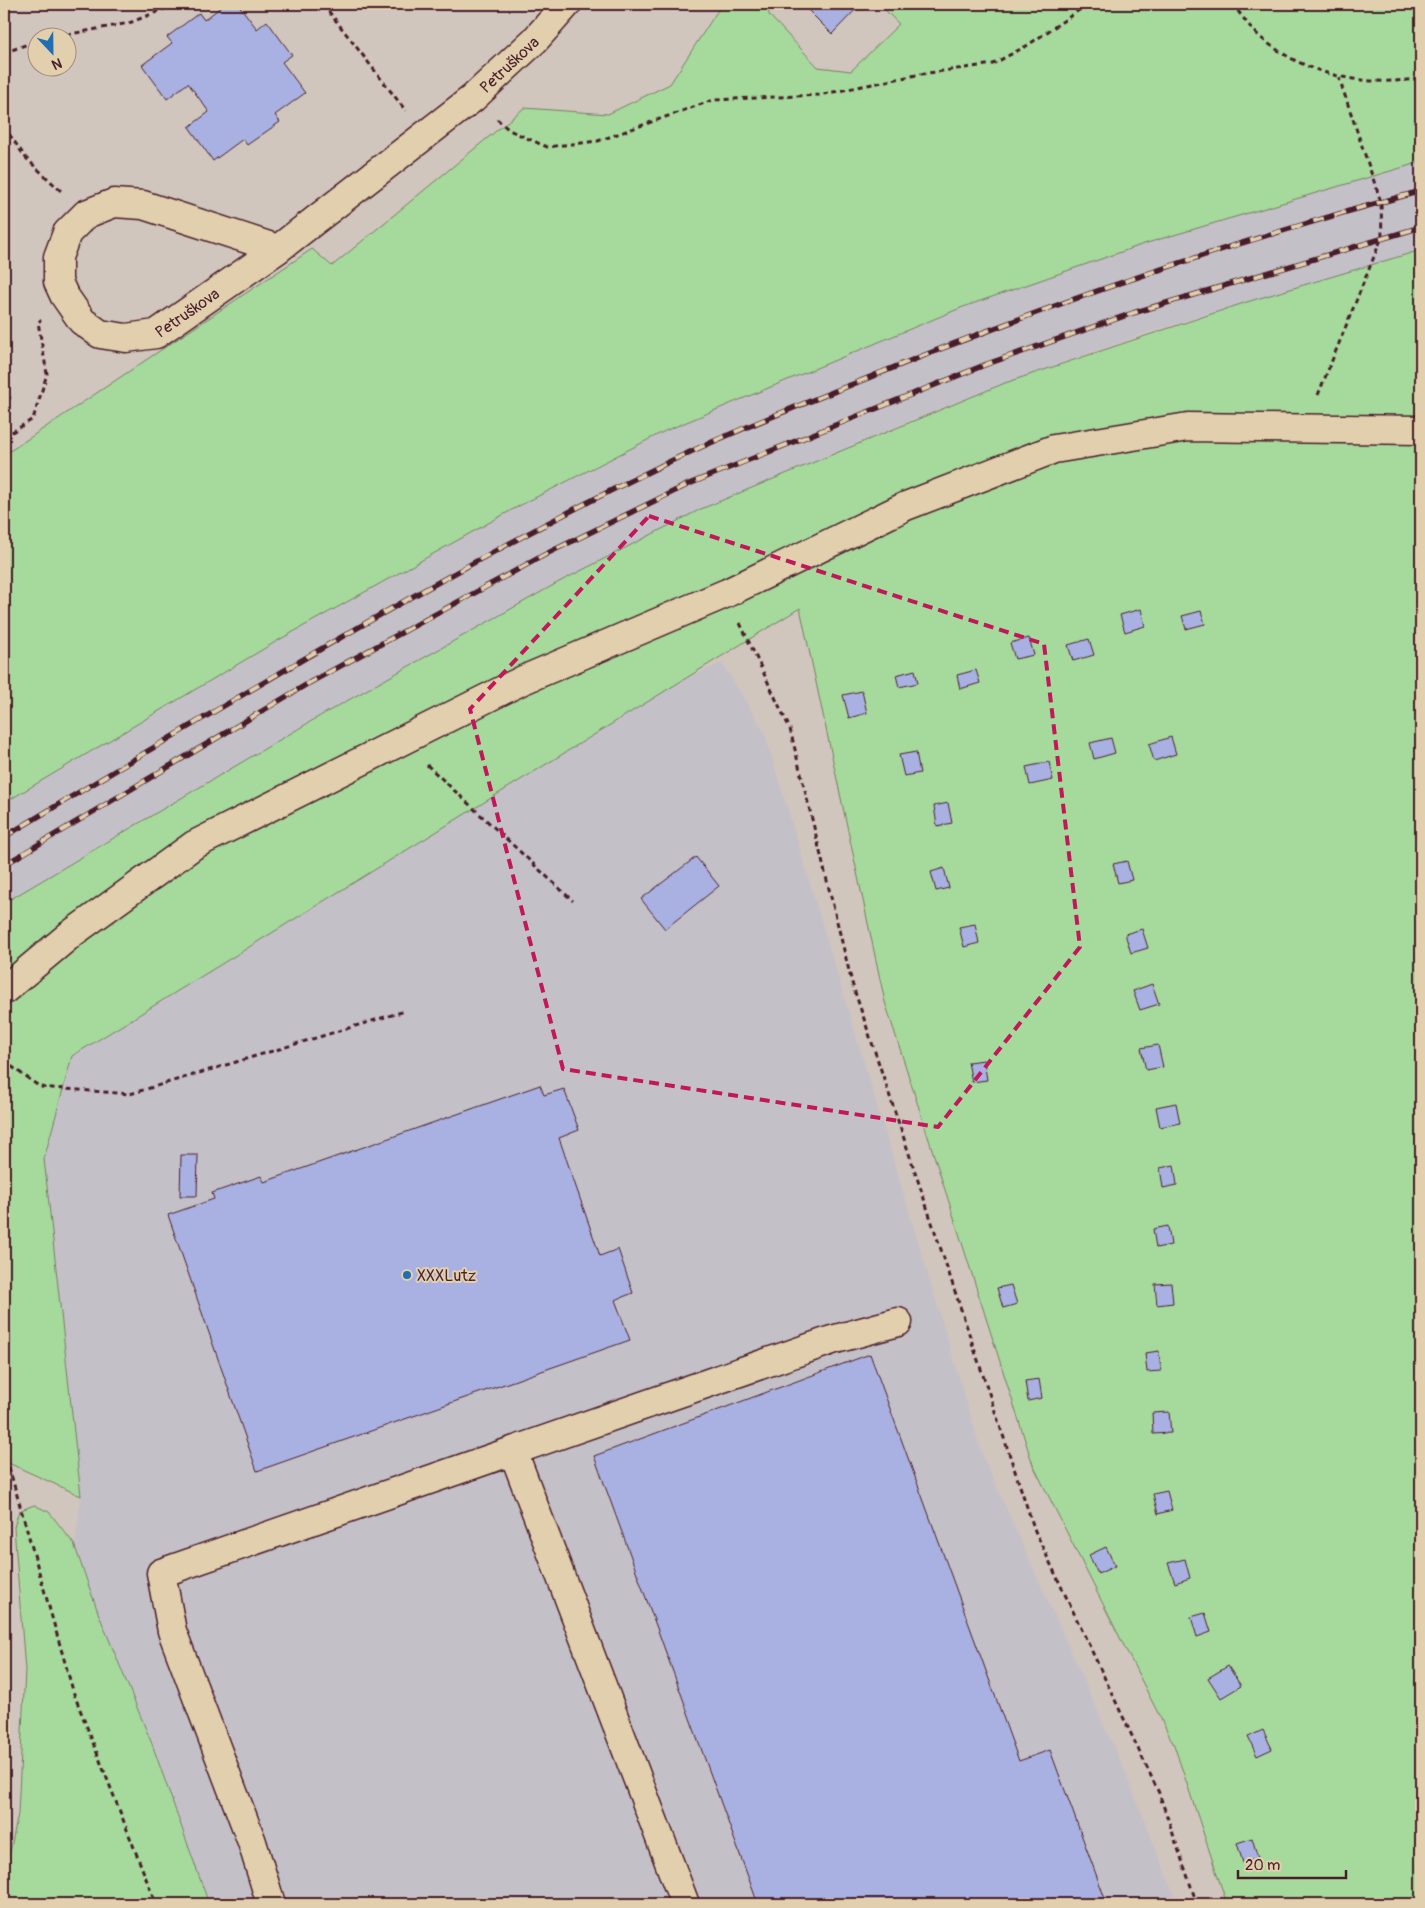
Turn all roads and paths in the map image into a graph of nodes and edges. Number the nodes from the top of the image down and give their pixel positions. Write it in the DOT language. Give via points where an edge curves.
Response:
graph roads {
  1 [pos="178,4"];
  2 [pos="323,4"];
  3 [pos="566,4"];
  4 [pos="1088,4"];
  5 [pos="1232,4"];
  6 [pos="78,32"];
  7 [pos="28,44"];
  8 [pos="4,53"];
  9 [pos="1339,78"];
  10 [pos="1421,78"];
  11 [pos="473,98"];
  12 [pos="4,127"];
  13 [pos="424,135"];
  14 [pos="86,214"];
  15 [pos="278,249"];
  16 [pos="64,295"];
  17 [pos="1304,428"];
  18 [pos="1421,430"];
  19 [pos="4,436"];
  20 [pos="726,593"];
  21 [pos="400,740"];
  22 [pos="573,901"];
  23 [pos="4,990"];
  24 [pos="405,1012"];
  25 [pos="4,1060"];
  26 [pos="898,1322"];
  27 [pos="4,1450"];
  28 [pos="513,1451"];
  29 [pos="156,1904"];
  30 [pos="271,1904"];
  31 [pos="685,1904"];
  32 [pos="1197,1904"];
  1 -- 6 [label="path" via="129,23"];
  2 -- 13 [label="path"];
  3 -- 11 [label="street, Petruškova" via="534,40"];
  4 -- 11 [label="path" via="1028,45 993,64 921,74 819,95 713,100 598,142 547,147 509,130"];
  5 -- 9 [label="path" via="1258,36 1296,61"];
  7 -- 8 [label="path"];
  9 -- 10 [label="path" via="1402,82"];
  9 -- 17 [label="path" via="1381,202 1382,237"];
  11 -- 13 [label="street, Petruškova"];
  12 -- 14 [label="path" via="26,158"];
  13 -- 15 [label="street, Petruškova"];
  14 -- 15 [label="street, Petruškova" via="114,203 143,205"];
  14 -- 16 [label="street, Petruškova" via="67,233 58,257 58,282"];
  15 -- 16 [label="street, Petruškova" via="156,334 126,338 100,334 82,321"];
  16 -- 19 [label="path" via="38,322 48,374 33,419"];
  17 -- 18 [label="street"];
  17 -- 20 [label="street" via="1188,427 1054,449 906,506"];
  20 -- 21 [label="street" via="523,680"];
  20 -- 32 [label="path" via="790,729 852,983 1035,1531 1159,1793"];
  21 -- 22 [label="path"];
  21 -- 23 [label="street" via="194,845 71,934"];
  24 -- 25 [label="path" via="130,1094 40,1087"];
  26 -- 28 [label="street" via="832,1340"];
  27 -- 29 [label="path" via="74,1694"];
  28 -- 30 [label="street" via="161,1573 172,1631 252,1842"];
  28 -- 31 [label="street"];
}
